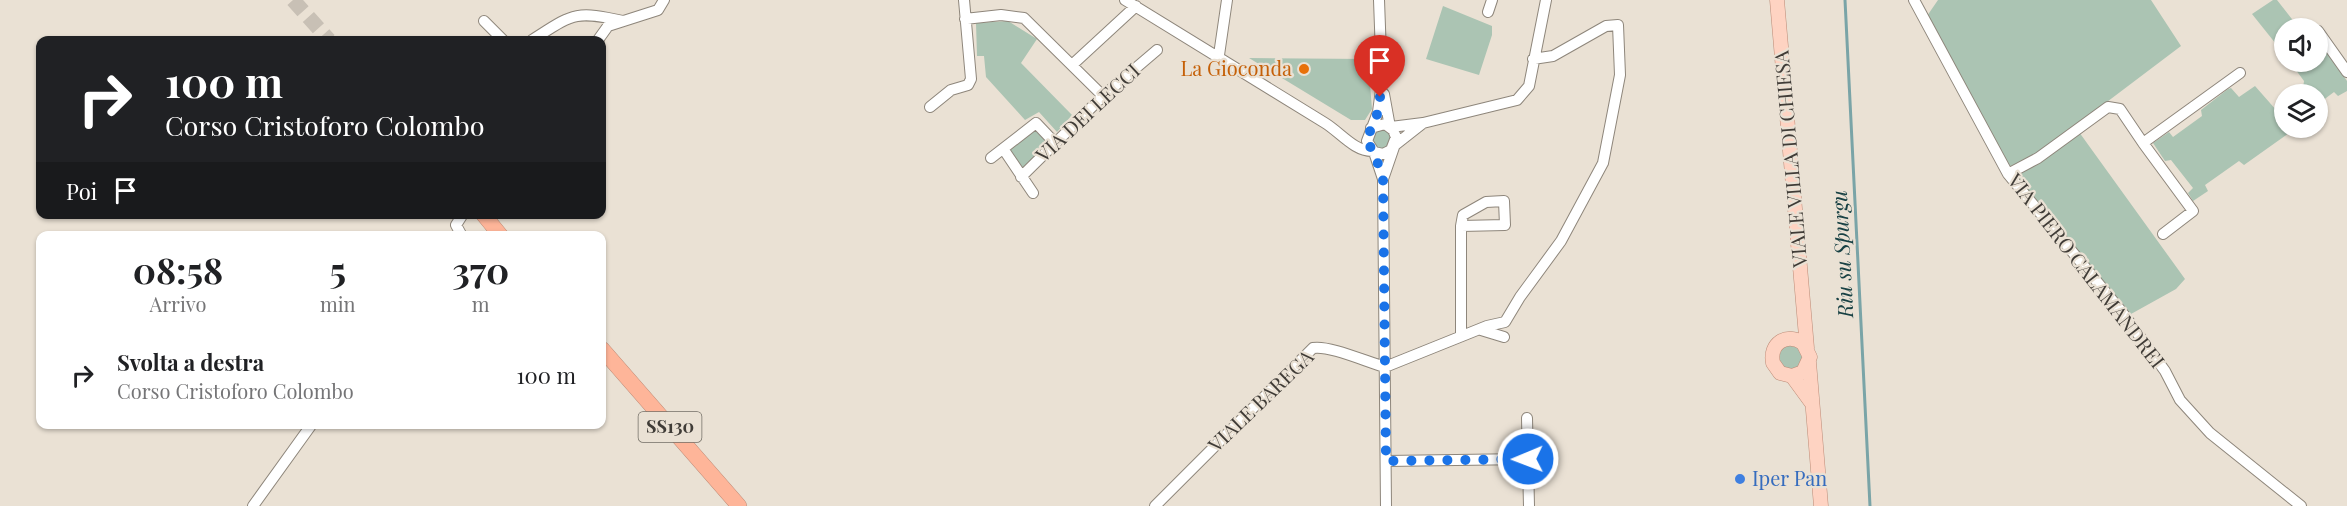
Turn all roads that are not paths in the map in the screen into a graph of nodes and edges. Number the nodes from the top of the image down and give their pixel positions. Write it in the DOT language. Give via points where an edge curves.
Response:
graph roads {
  1 [pos="664,0"];
  2 [pos="963,0"];
  3 [pos="1125,0"];
  4 [pos="1227,0"];
  5 [pos="1379,0"];
  6 [pos="1385,0"];
  7 [pos="1492,0"];
  8 [pos="1546,0"];
  9 [pos="1777,0"];
  10 [pos="1914,0"];
  11 [pos="1136,6"];
  12 [pos="1488,12"];
  13 [pos="965,19"];
  14 [pos="484,21"];
  15 [pos="623,21"];
  16 [pos="499,36"];
  17 [pos="538,36"];
  18 [pos="601,36"];
  19 [pos="2328,46"];
  20 [pos="1156,50"];
  21 [pos="1219,55"];
  22 [pos="1382,57"];
  23 [pos="1533,58"];
  24 [pos="1072,65"];
  25 [pos="2347,72"];
  26 [pos="2240,73"];
  27 [pos="1382,82"];
  28 [pos="1103,96"];
  29 [pos="930,107"];
  30 [pos="1423,123"];
  31 [pos="1390,127"];
  32 [pos="1370,130"];
  33 [pos="1344,135"];
  34 [pos="1055,143"];
  35 [pos="2143,143"];
  36 [pos="1394,146"];
  37 [pos="1004,150"];
  38 [pos="1373,151"];
  39 [pos="991,158"];
  40 [pos="2008,174"];
  41 [pos="1021,177"];
  42 [pos="1383,179"];
  43 [pos="1033,193"];
  44 [pos="487,219"];
  45 [pos="1461,226"];
  46 [pos="497,231"];
  47 [pos="2163,234"];
  48 [pos="1804,319"];
  49 [pos="1481,330"];
  50 [pos="1461,336"];
  51 [pos="1504,337"];
  52 [pos="1792,338"];
  53 [pos="606,354"];
  54 [pos="1808,355"];
  55 [pos="1385,367"];
  56 [pos="1792,376"];
  57 [pos="1811,402"];
  58 [pos="1527,418"];
  59 [pos="308,429"];
  60 [pos="1528,459"];
  61 [pos="1386,461"];
  62 [pos="253,506"];
  63 [pos="739,506"];
  64 [pos="1155,506"];
  65 [pos="1386,506"];
  66 [pos="1529,506"];
  67 [pos="1821,506"];
  68 [pos="2301,506"];
  1 -- 15 [label="street" via="658,10"];
  2 -- 13 [label="street"];
  3 -- 11 [label="street"];
  4 -- 21 [label="street"];
  5 -- 22 [label="street"];
  6 -- 22 [label="street" via="1386,54"];
  7 -- 12 [label="street"];
  8 -- 23 [label="street"];
  9 -- 48 [label="main road, VIALE VILLA DI CHIESA"];
  10 -- 40 [label="street, VIA PIERO CALAMANDREI"];
  11 -- 21 [label="street"];
  11 -- 24 [label="street"];
  13 -- 24 [label="street" via="1018,16 1030,22"];
  13 -- 29 [label="street" via="971,80"];
  14 -- 16 [label="street"];
  15 -- 17 [label="street" via="571,15"];
  15 -- 18 [label="street" via="608,26"];
  19 -- 25 [label="street"];
  20 -- 28 [label="street, VIA DEI LECCI"];
  21 -- 33 [label="street"];
  22 -- 27 [label="street"];
  23 -- 30 [label="street" via="1529,86 1517,100"];
  23 -- 49 [label="street" via="1553,56 1606,26 1618,25 1620,75 1603,163 1558,245 1505,322"];
  24 -- 28 [label="street"];
  26 -- 35 [label="street"];
  27 -- 31 [label="street"];
  27 -- 32 [label="street" via="1378,112"];
  28 -- 34 [label="street, VIA DEI LECCI"];
  30 -- 31 [label="street"];
  30 -- 36 [label="street"];
  31 -- 32 [label="street" via="1380,124"];
  31 -- 36 [label="street" via="1396,137"];
  32 -- 33 [label="street" via="1359,136"];
  32 -- 38 [label="street" via="1366,141"];
  33 -- 38 [label="street" via="1362,151"];
  34 -- 37 [label="street" via="1036,123"];
  34 -- 41 [label="street, VIA DEI LECCI"];
  35 -- 40 [label="street" via="2120,110 2108,107 2038,158"];
  35 -- 47 [label="street" via="2193,211"];
  36 -- 38 [label="street" via="1387,153"];
  36 -- 42 [label="street"];
  37 -- 39 [label="street"];
  37 -- 41 [label="street"];
  38 -- 42 [label="street"];
  40 -- 68 [label="street, VIA PIERO CALAMANDREI" via="2122,312 2165,371 2180,400 2210,433"];
  41 -- 43 [label="street"];
  42 -- 55 [label="street"];
  44 -- 46 [label="highway"];
  45 -- 45 [label="street" via="1505,225 1504,201 1472,208 1462,215"];
  45 -- 50 [label="street"];
  48 -- 52 [label="main road"];
  48 -- 54 [label="main road, VIALE VILLA DI CHIESA"];
  49 -- 50 [label="street"];
  49 -- 51 [label="street"];
  50 -- 55 [label="street"];
  52 -- 54 [label="main road" via="1803,343"];
  52 -- 56 [label="main road" via="1780,341 1772,357 1776,369"];
  53 -- 63 [label="highway, SS130"];
  54 -- 56 [label="main road" via="1803,372"];
  54 -- 57 [label="main road, VIALE VILLA DI CHIESA"];
  55 -- 61 [label="street"];
  55 -- 64 [label="street, VIALE BAREGA" via="1324,346 1313,348"];
  56 -- 57 [label="main road"];
  57 -- 67 [label="main road, VIALE VILLA DI CHIESA"];
  58 -- 60 [label="street"];
  59 -- 62 [label="street"];
  60 -- 61 [label="street"];
  60 -- 66 [label="street"];
  61 -- 65 [label="street"];
}
